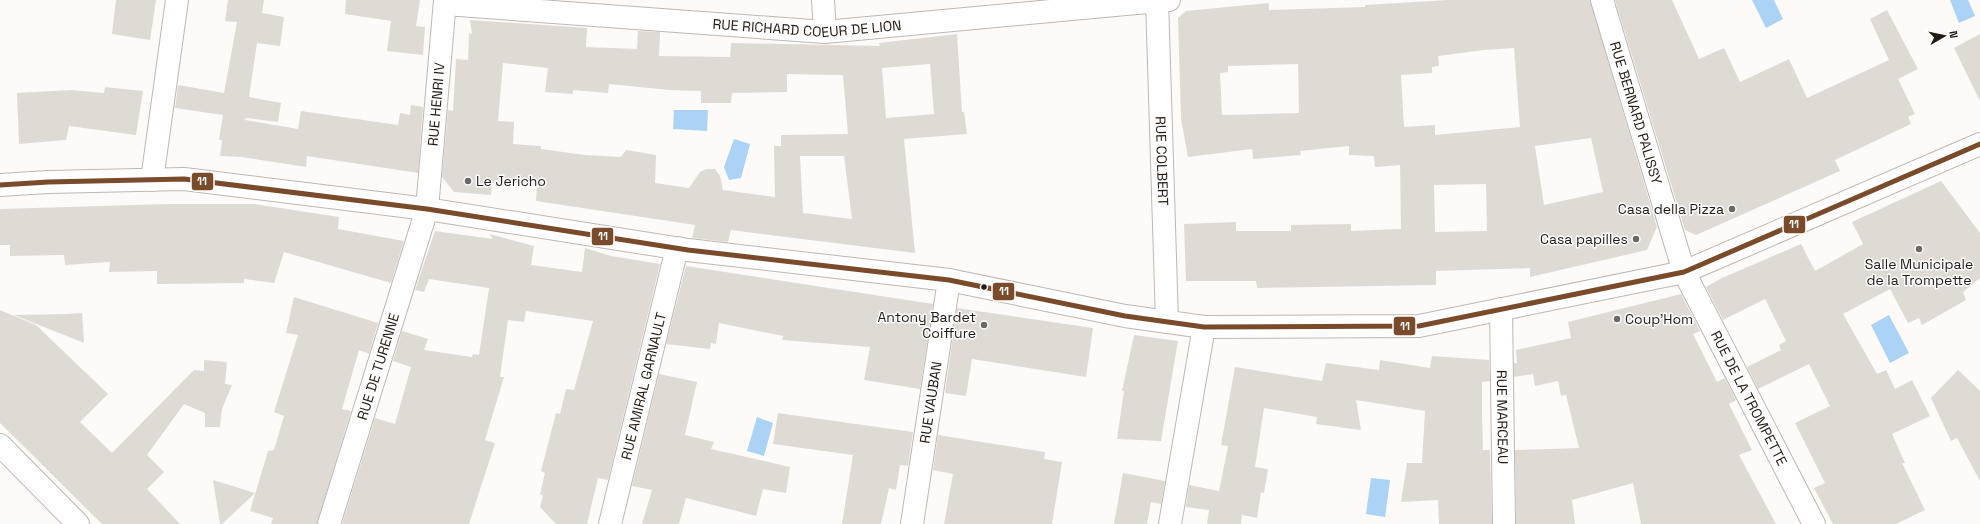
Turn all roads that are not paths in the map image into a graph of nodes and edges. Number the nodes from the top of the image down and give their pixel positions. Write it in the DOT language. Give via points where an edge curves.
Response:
graph roads {
  1 [pos="177,0"];
  2 [pos="823,0"];
  3 [pos="1161,0"];
  4 [pos="1602,0"];
  5 [pos="445,2"];
  6 [pos="825,32"];
  7 [pos="1977,150"];
  8 [pos="152,180"];
  9 [pos="0,185"];
  10 [pos="427,209"];
  11 [pos="677,248"];
  12 [pos="1684,272"];
  13 [pos="949,280"];
  14 [pos="1501,309"];
  15 [pos="1167,322"];
  16 [pos="1204,327"];
  17 [pos="0,445"];
  18 [pos="78,524"];
  19 [pos="329,524"];
  20 [pos="610,524"];
  21 [pos="912,524"];
  22 [pos="1170,524"];
  23 [pos="1504,524"];
  24 [pos="1814,524"];
  1 -- 8 [label="street"];
  2 -- 6 [label="street"];
  3 -- 6 [label="street, RUE RICHARD COEUR DE LION"];
  3 -- 15 [label="street, RUE COLBERT"];
  4 -- 12 [label="street, RUE BERNARD PALISSY"];
  5 -- 6 [label="street, RUE RICHARD COEUR DE LION"];
  5 -- 10 [label="street, RUE HENRI IV"];
  7 -- 12 [label="street"];
  8 -- 9 [label="street"];
  8 -- 10 [label="street" via="184,179"];
  10 -- 11 [label="street"];
  10 -- 19 [label="street, RUE DE TURENNE"];
  11 -- 13 [label="street"];
  11 -- 20 [label="street, RUE AMIRAL GARNAULT"];
  12 -- 14 [label="street"];
  12 -- 24 [label="street, RUE DE LA TROMPETTE"];
  13 -- 15 [label="street" via="1125,316"];
  13 -- 21 [label="street, RUE VAUBAN"];
  14 -- 16 [label="street" via="1420,326"];
  14 -- 23 [label="street, RUE MARCEAU"];
  15 -- 16 [label="street"];
  16 -- 22 [label="street"];
  17 -- 18 [label="street"];
}
